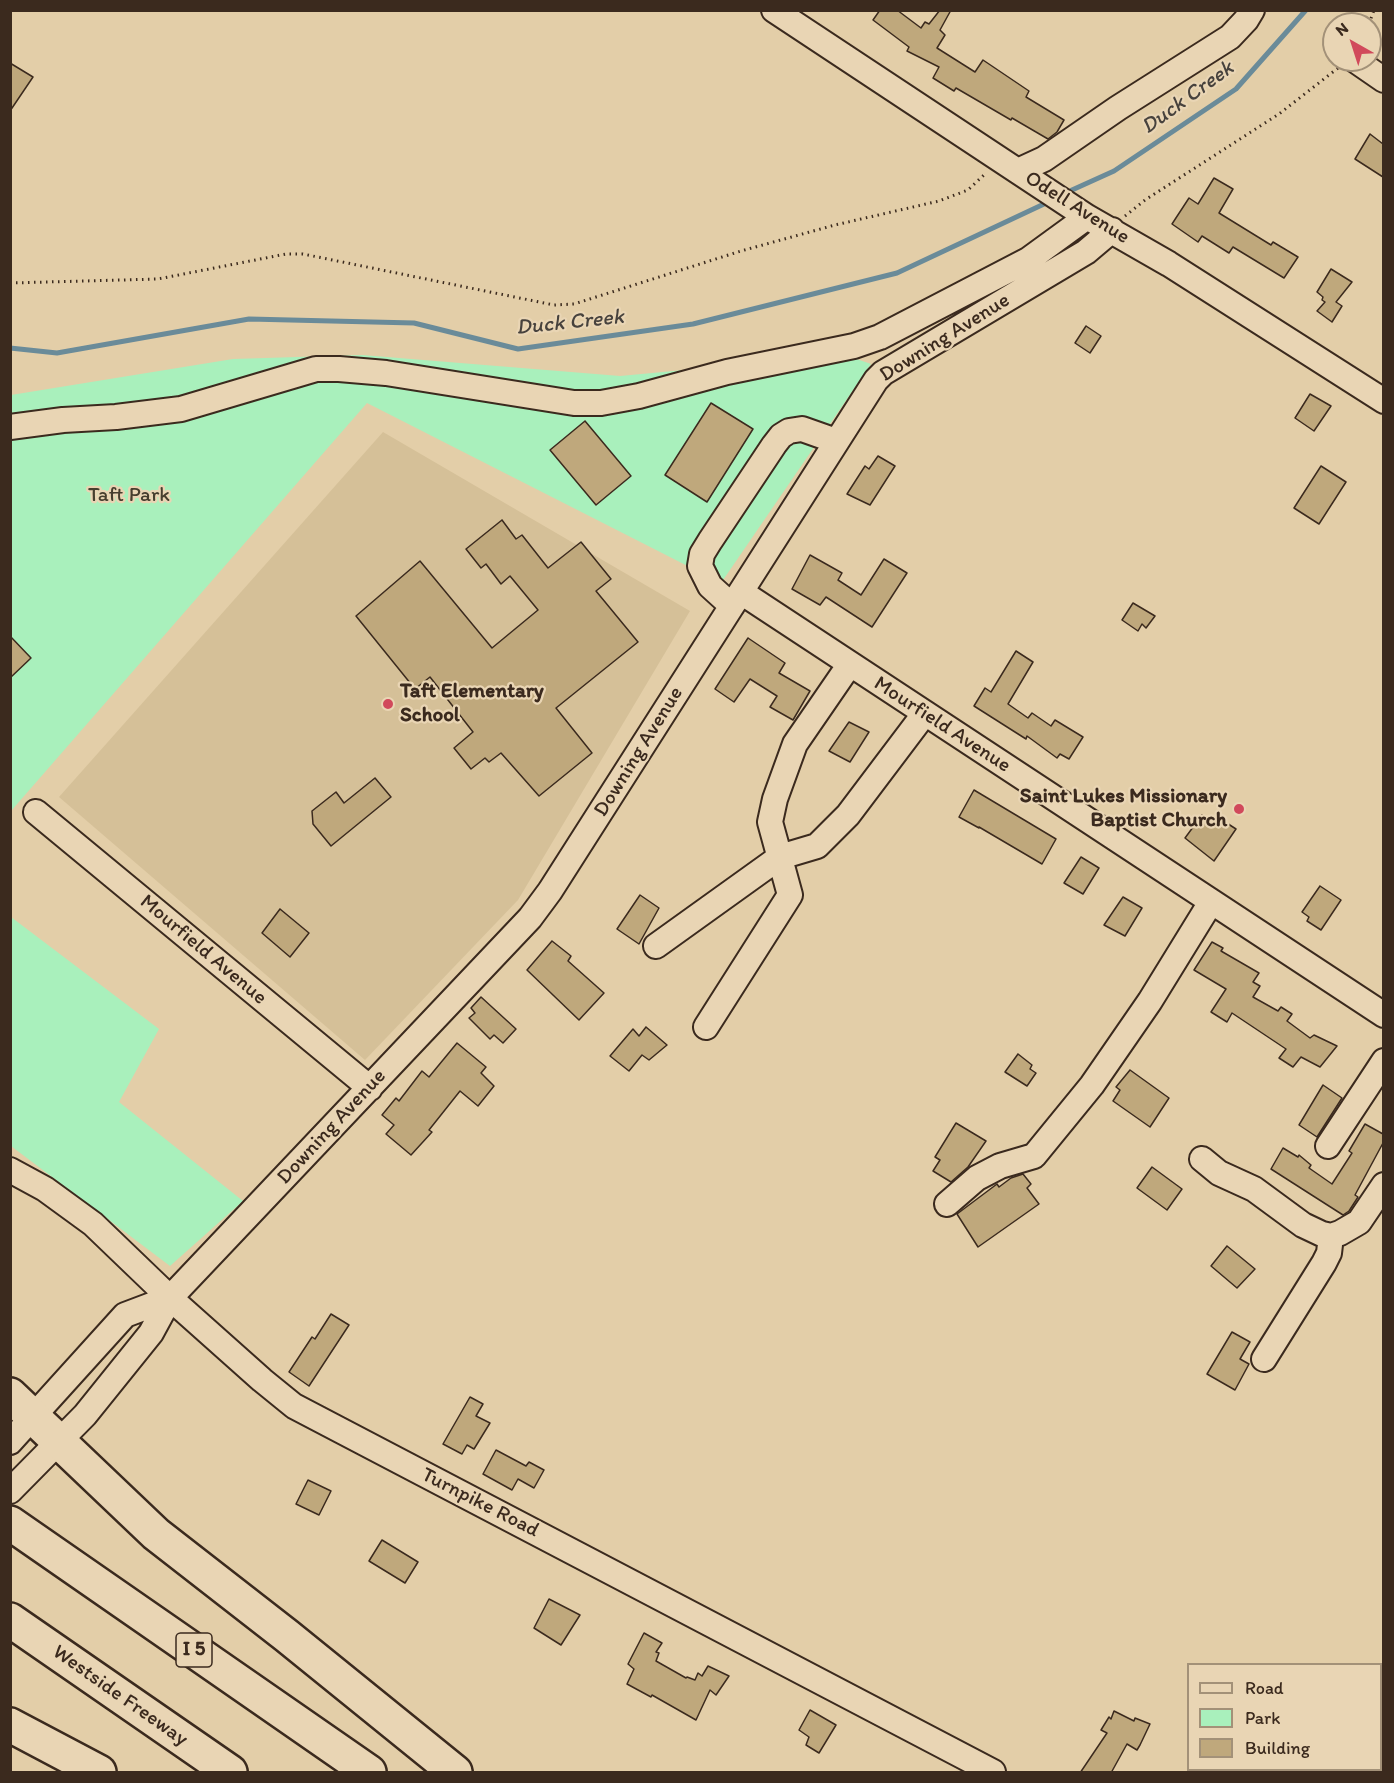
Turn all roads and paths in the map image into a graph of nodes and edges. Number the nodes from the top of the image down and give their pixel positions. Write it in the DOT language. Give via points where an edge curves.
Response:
graph roads {
  1 [pos="774,10"];
  2 [pos="1252,10"];
  3 [pos="1336,72"];
  4 [pos="1365,72"];
  5 [pos="1383,80"];
  6 [pos="1010,165"];
  7 [pos="1087,217"];
  8 [pos="1112,230"];
  9 [pos="10,283"];
  10 [pos="1383,401"];
  11 [pos="10,427"];
  12 [pos="836,441"];
  13 [pos="736,599"];
  14 [pos="850,664"];
  15 [pos="925,713"];
  16 [pos="36,812"];
  17 [pos="780,857"];
  18 [pos="1211,902"];
  19 [pos="656,946"];
  20 [pos="1383,1015"];
  21 [pos="706,1027"];
  22 [pos="1383,1061"];
  23 [pos="369,1088"];
  24 [pos="1328,1146"];
  25 [pos="1202,1159"];
  26 [pos="10,1170"];
  27 [pos="1383,1185"];
  28 [pos="946,1204"];
  29 [pos="1331,1236"];
  30 [pos="170,1298"];
  31 [pos="1264,1359"];
  32 [pos="10,1395"];
  33 [pos="34,1418"];
  34 [pos="10,1442"];
  35 [pos="59,1442"];
  36 [pos="10,1491"];
  37 [pos="15,1525"];
  38 [pos="10,1620"];
  39 [pos="10,1725"];
  40 [pos="99,1773"];
  41 [pos="230,1773"];
  42 [pos="369,1773"];
  43 [pos="455,1773"];
  44 [pos="993,1773"];
  1 -- 6 [label="street, Odell Avenue"];
  2 -- 6 [label="street" via="1230,37 1044,159"];
  3 -- 8 [label="path" via="1279,114 1144,200"];
  4 -- 5 [label="street"];
  6 -- 7 [label="street, Odell Avenue"];
  6 -- 9 [label="path" via="968,190 939,201 752,248 574,304 554,305 303,254 158,279"];
  7 -- 8 [label="street, Odell Avenue"];
  7 -- 11 [label="street" via="1028,260 880,337 639,396 574,403 387,373 316,369 181,409"];
  8 -- 10 [label="street, Odell Avenue"];
  8 -- 12 [label="street, Downing Avenue" via="1086,252 883,373"];
  12 -- 13 [label="street, Downing Avenue"];
  12 -- 13 [label="street, Mourfield Avenue" via="802,429 782,436 710,541 700,566 710,586"];
  13 -- 14 [label="street, Mourfield Avenue"];
  13 -- 23 [label="street, Downing Avenue" via="530,918"];
  14 -- 15 [label="street, Mourfield Avenue"];
  14 -- 17 [label="street" via="795,744 779,788 770,822"];
  15 -- 17 [label="street" via="848,815 817,846"];
  15 -- 18 [label="street, Mourfield Avenue"];
  16 -- 23 [label="street, Mourfield Avenue"];
  17 -- 19 [label="street"];
  17 -- 21 [label="street" via="790,895"];
  18 -- 20 [label="street, Mourfield Avenue"];
  18 -- 28 [label="street" via="1092,1085 1034,1156 977,1178"];
  22 -- 24 [label="street"];
  23 -- 30 [label="street, Downing Avenue"];
  25 -- 29 [label="street" via="1219,1173 1254,1188 1303,1225"];
  26 -- 30 [label="street, Turnpike Road" via="45,1189 93,1224"];
  27 -- 29 [label="street" via="1359,1222"];
  29 -- 31 [label="street" via="1324,1263"];
  30 -- 33 [label="street, Downing Avenue" via="125,1315"];
  30 -- 35 [label="street, Downing Avenue" via="151,1333"];
  30 -- 44 [label="street, Turnpike Road" via="294,1406"];
  32 -- 33 [label="highway"];
  33 -- 34 [label="street, Downing Avenue"];
  33 -- 35 [label="highway"];
  35 -- 36 [label="street, Downing Avenue"];
  35 -- 43 [label="highway" via="156,1534"];
  37 -- 42 [label="highway, I 5"];
  38 -- 41 [label="highway, Westside Freeway"];
  39 -- 40 [label="highway"];
}
